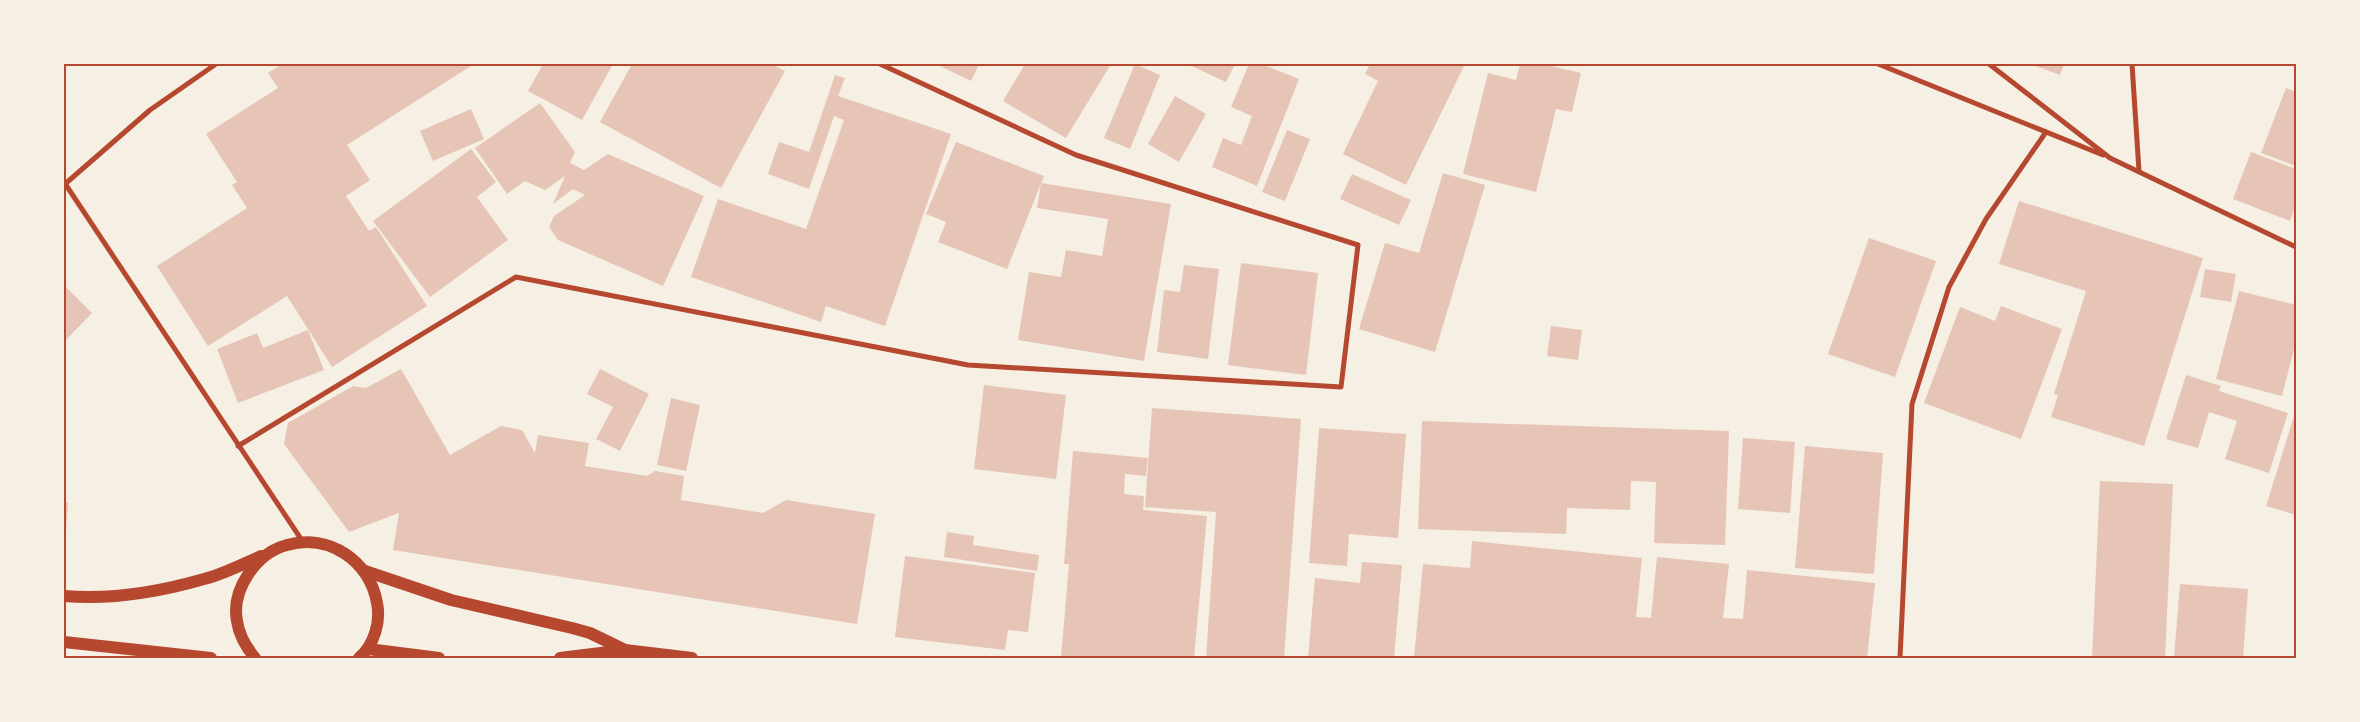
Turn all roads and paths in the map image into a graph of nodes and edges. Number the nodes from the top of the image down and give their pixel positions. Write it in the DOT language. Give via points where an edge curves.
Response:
graph roads {
  1 [pos="216,64"];
  2 [pos="880,64"];
  3 [pos="1878,64"];
  4 [pos="1989,64"];
  5 [pos="2132,64"];
  6 [pos="2046,132"];
  7 [pos="2110,158"];
  8 [pos="2139,171"];
  9 [pos="64,183"];
  10 [pos="2296,247"];
  11 [pos="238,446"];
  12 [pos="303,542"];
  13 [pos="270,552"];
  14 [pos="365,572"];
  15 [pos="64,596"];
  16 [pos="64,642"];
  17 [pos="625,650"];
  18 [pos="364,654"];
  19 [pos="190,656"];
  20 [pos="211,658"];
  21 [pos="255,658"];
  22 [pos="439,658"];
  23 [pos="560,658"];
  24 [pos="692,658"];
  25 [pos="1900,658"];
  1 -- 9 [label="street" via="150,110"];
  2 -- 11 [label="street" via="1076,155 1358,245 1341,388 968,365 516,277"];
  3 -- 6 [label="street"];
  4 -- 7 [label="street"];
  5 -- 8 [label="street"];
  6 -- 7 [label="street"];
  6 -- 25 [label="street" via="1986,219 1949,287 1912,404"];
  7 -- 8 [label="street"];
  8 -- 10 [label="street"];
  9 -- 11 [label="street"];
  11 -- 12 [label="street"];
  12 -- 13 [label="main road"];
  12 -- 14 [label="main road" via="326,544 348,554"];
  13 -- 15 [label="main road" via="206,579 148,592 82,598"];
  13 -- 21 [label="main road" via="251,570 239,594 236,620 245,645"];
  14 -- 17 [label="main road" via="451,600 590,633"];
  14 -- 18 [label="main road" via="375,590 378,610 376,630"];
  16 -- 19 [label="main road"];
  17 -- 23 [label="main road"];
  17 -- 24 [label="main road"];
  18 -- 22 [label="main road"];
  19 -- 20 [label="main road"];
}
